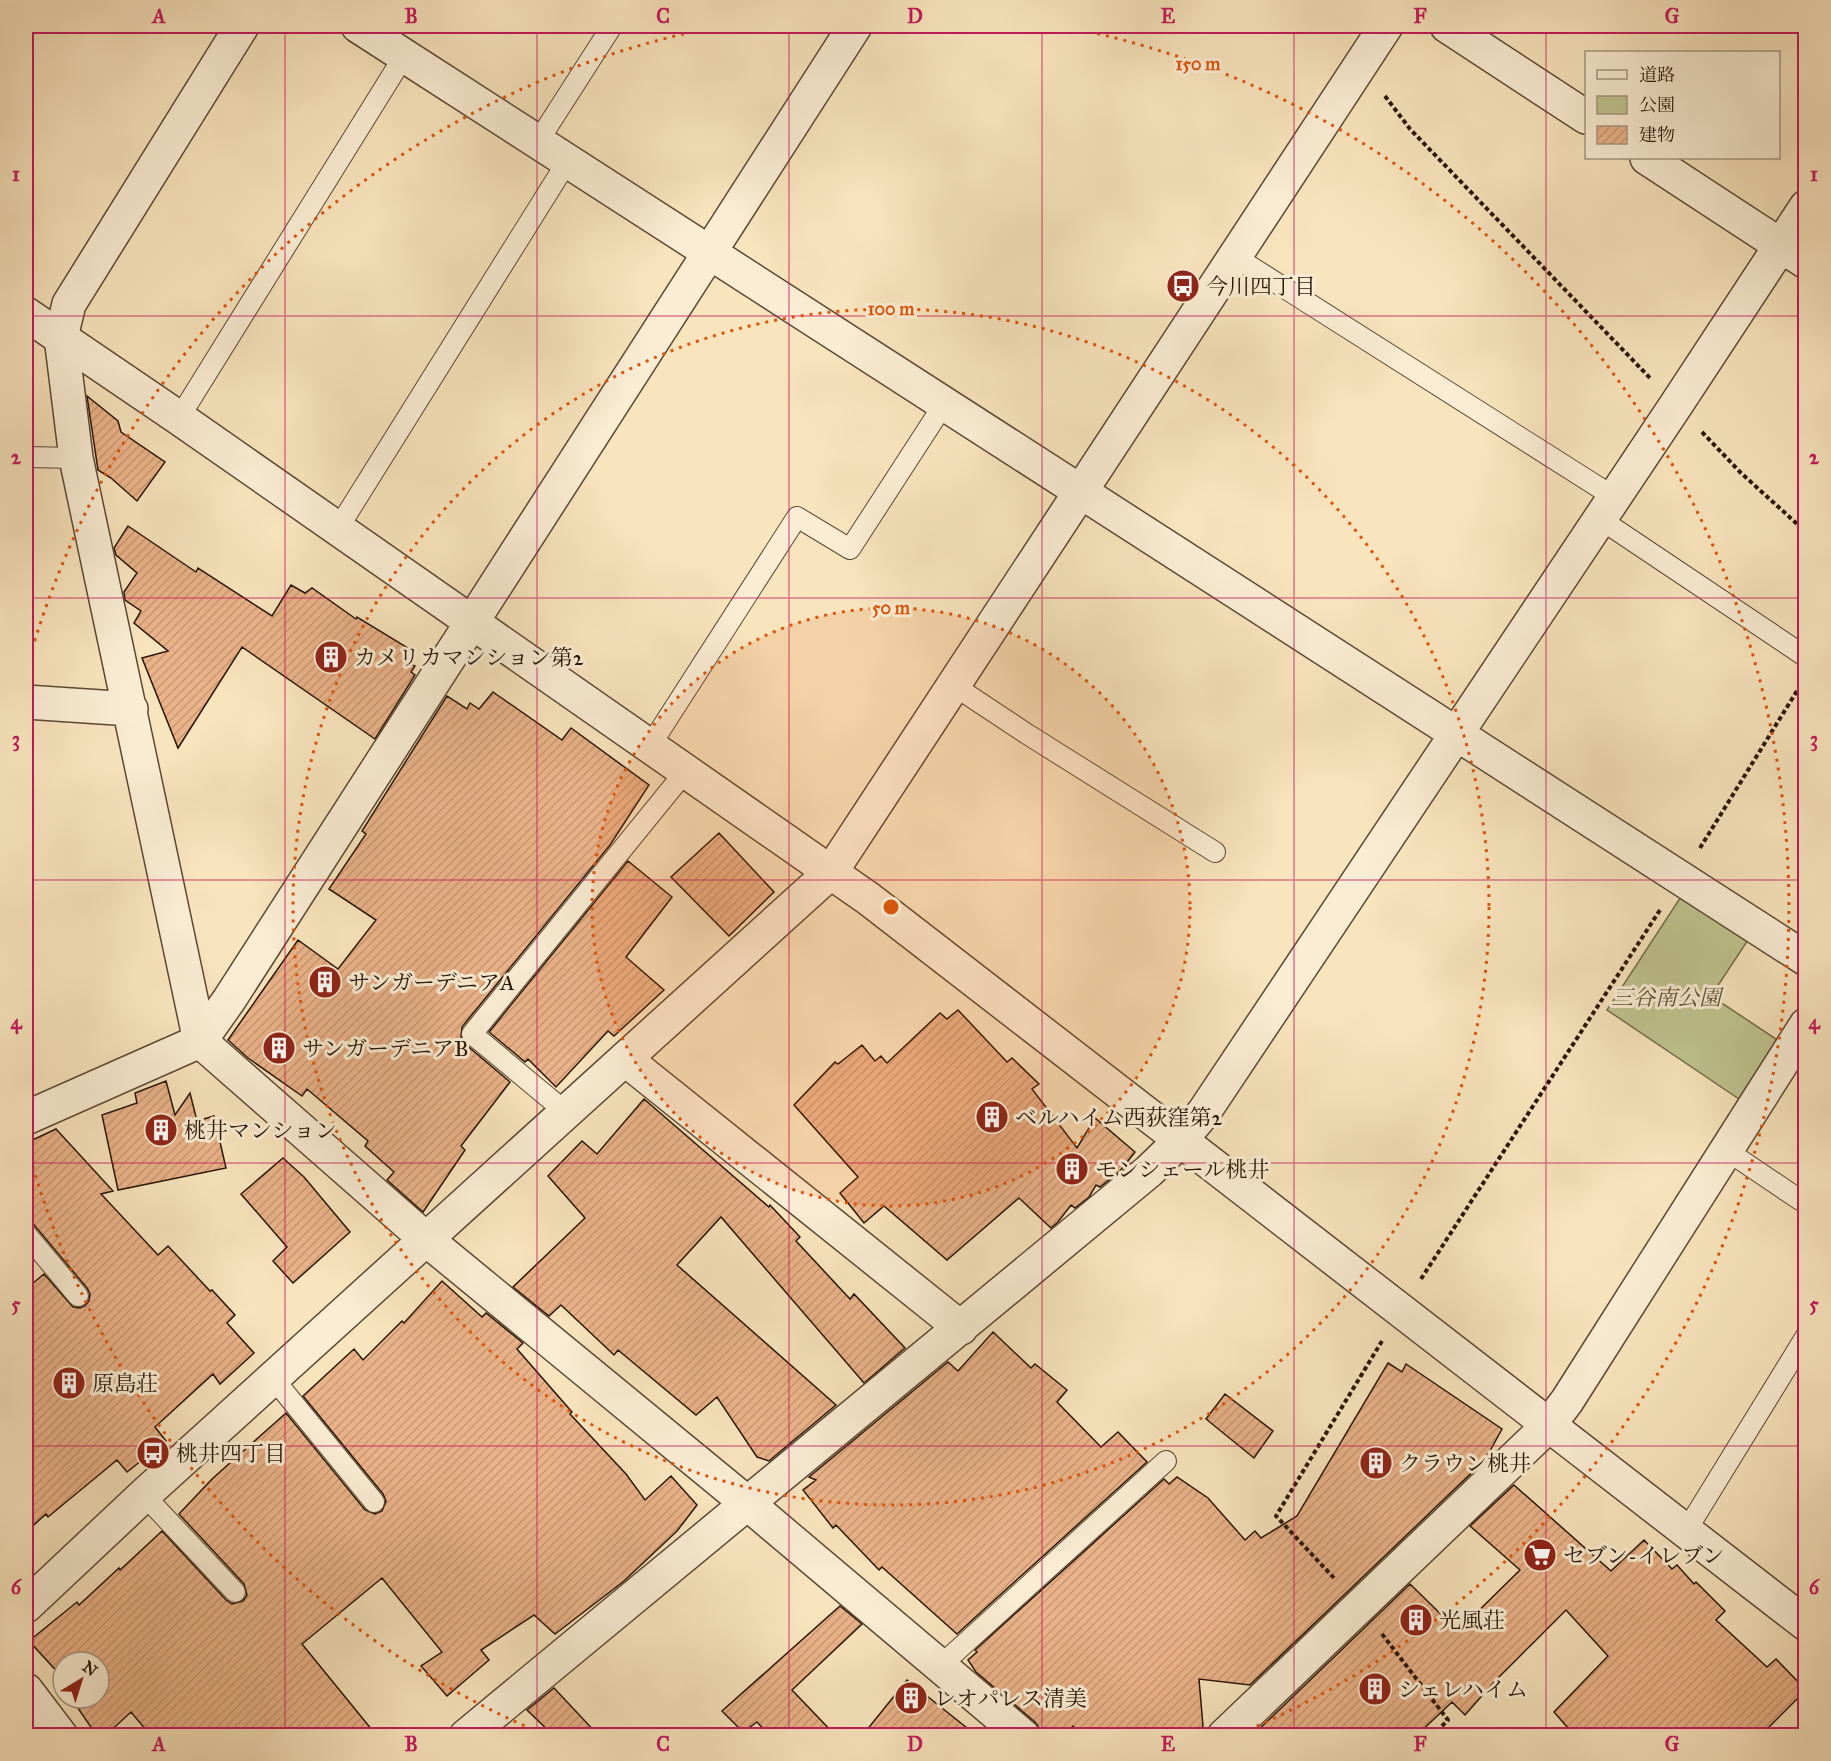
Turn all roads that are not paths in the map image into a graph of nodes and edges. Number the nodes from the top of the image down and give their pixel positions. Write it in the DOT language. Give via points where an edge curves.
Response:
graph roads {
  1 [pos="242,26"];
  2 [pos="358,26"];
  3 [pos="612,26"];
  4 [pos="855,26"];
  5 [pos="1386,26"];
  6 [pos="1447,26"];
  7 [pos="405,56"];
  8 [pos="1585,116"];
  9 [pos="537,143"];
  10 [pos="1649,159"];
  11 [pos="567,162"];
  12 [pos="1806,207"];
  13 [pos="709,250"];
  14 [pos="1793,253"];
  15 [pos="1234,256"];
  16 [pos="26,315"];
  17 [pos="61,337"];
  18 [pos="944,404"];
  19 [pos="179,418"];
  20 [pos="26,457"];
  21 [pos="76,458"];
  22 [pos="1080,492"];
  23 [pos="1607,508"];
  24 [pos="337,530"];
  25 [pos="471,622"];
  26 [pos="1806,657"];
  27 [pos="953,685"];
  28 [pos="26,702"];
  29 [pos="131,709"];
  30 [pos="1455,734"];
  31 [pos="650,746"];
  32 [pos="686,772"];
  33 [pos="1215,852"];
  34 [pos="831,872"];
  35 [pos="1806,959"];
  36 [pos="1806,1025"];
  37 [pos="200,1041"];
  38 [pos="625,1059"];
  39 [pos="567,1113"];
  40 [pos="26,1118"];
  41 [pos="1180,1141"];
  42 [pos="1726,1150"];
  43 [pos="1800,1200"];
  44 [pos="26,1234"];
  45 [pos="427,1240"];
  46 [pos="78,1296"];
  47 [pos="961,1328"];
  48 [pos="1806,1336"];
  49 [pos="273,1378"];
  50 [pos="1548,1426"];
  51 [pos="1166,1461"];
  52 [pos="144,1495"];
  53 [pos="374,1502"];
  54 [pos="747,1503"];
  55 [pos="1686,1531"];
  56 [pos="235,1592"];
  57 [pos="26,1606"];
  58 [pos="1806,1624"];
  59 [pos="940,1666"];
  60 [pos="26,1690"];
  61 [pos="61,1736"];
  62 [pos="466,1736"];
  63 [pos="1023,1736"];
  64 [pos="1224,1736"];
  1 -- 17 [label="street" via="69,304"];
  2 -- 7 [label="street"];
  3 -- 9 [label="lane"];
  4 -- 13 [label="street"];
  5 -- 15 [label="street"];
  6 -- 8 [label="street"];
  7 -- 9 [label="street"];
  7 -- 19 [label="lane"];
  9 -- 11 [label="street"];
  10 -- 14 [label="street"];
  11 -- 13 [label="street"];
  11 -- 24 [label="lane"];
  12 -- 14 [label="street"];
  13 -- 18 [label="street"];
  13 -- 25 [label="street"];
  14 -- 23 [label="street" via="1676,405"];
  15 -- 22 [label="street"];
  15 -- 23 [label="lane"];
  16 -- 17 [label="street"];
  17 -- 19 [label="street"];
  17 -- 21 [label="street"];
  18 -- 22 [label="street"];
  18 -- 31 [label="lane" via="850,549 797,517"];
  19 -- 24 [label="street"];
  20 -- 21 [label="lane"];
  21 -- 29 [label="street"];
  22 -- 27 [label="street"];
  22 -- 30 [label="street"];
  23 -- 26 [label="lane"];
  23 -- 30 [label="street"];
  24 -- 25 [label="street"];
  25 -- 31 [label="street"];
  25 -- 37 [label="street"];
  27 -- 33 [label="lane"];
  27 -- 34 [label="street"];
  28 -- 29 [label="street"];
  29 -- 37 [label="street"];
  30 -- 35 [label="street"];
  30 -- 41 [label="street" via="1204,1112"];
  31 -- 32 [label="street"];
  32 -- 34 [label="street"];
  32 -- 39 [label="lane" via="472,1034"];
  34 -- 38 [label="street"];
  34 -- 41 [label="street"];
  36 -- 42 [label="street"];
  37 -- 40 [label="street"];
  37 -- 45 [label="street"];
  38 -- 39 [label="street"];
  38 -- 47 [label="street"];
  39 -- 45 [label="street"];
  41 -- 47 [label="street"];
  41 -- 50 [label="street"];
  42 -- 43 [label="lane"];
  42 -- 50 [label="street"];
  44 -- 46 [label="lane"];
  45 -- 49 [label="street"];
  45 -- 54 [label="street"];
  47 -- 54 [label="street"];
  48 -- 55 [label="lane"];
  49 -- 52 [label="street"];
  49 -- 53 [label="lane"];
  50 -- 55 [label="street"];
  50 -- 64 [label="street"];
  51 -- 59 [label="lane"];
  52 -- 56 [label="lane"];
  52 -- 57 [label="street"];
  54 -- 59 [label="street"];
  54 -- 62 [label="street"];
  55 -- 58 [label="street"];
  59 -- 63 [label="street"];
  60 -- 61 [label="street"];
}
